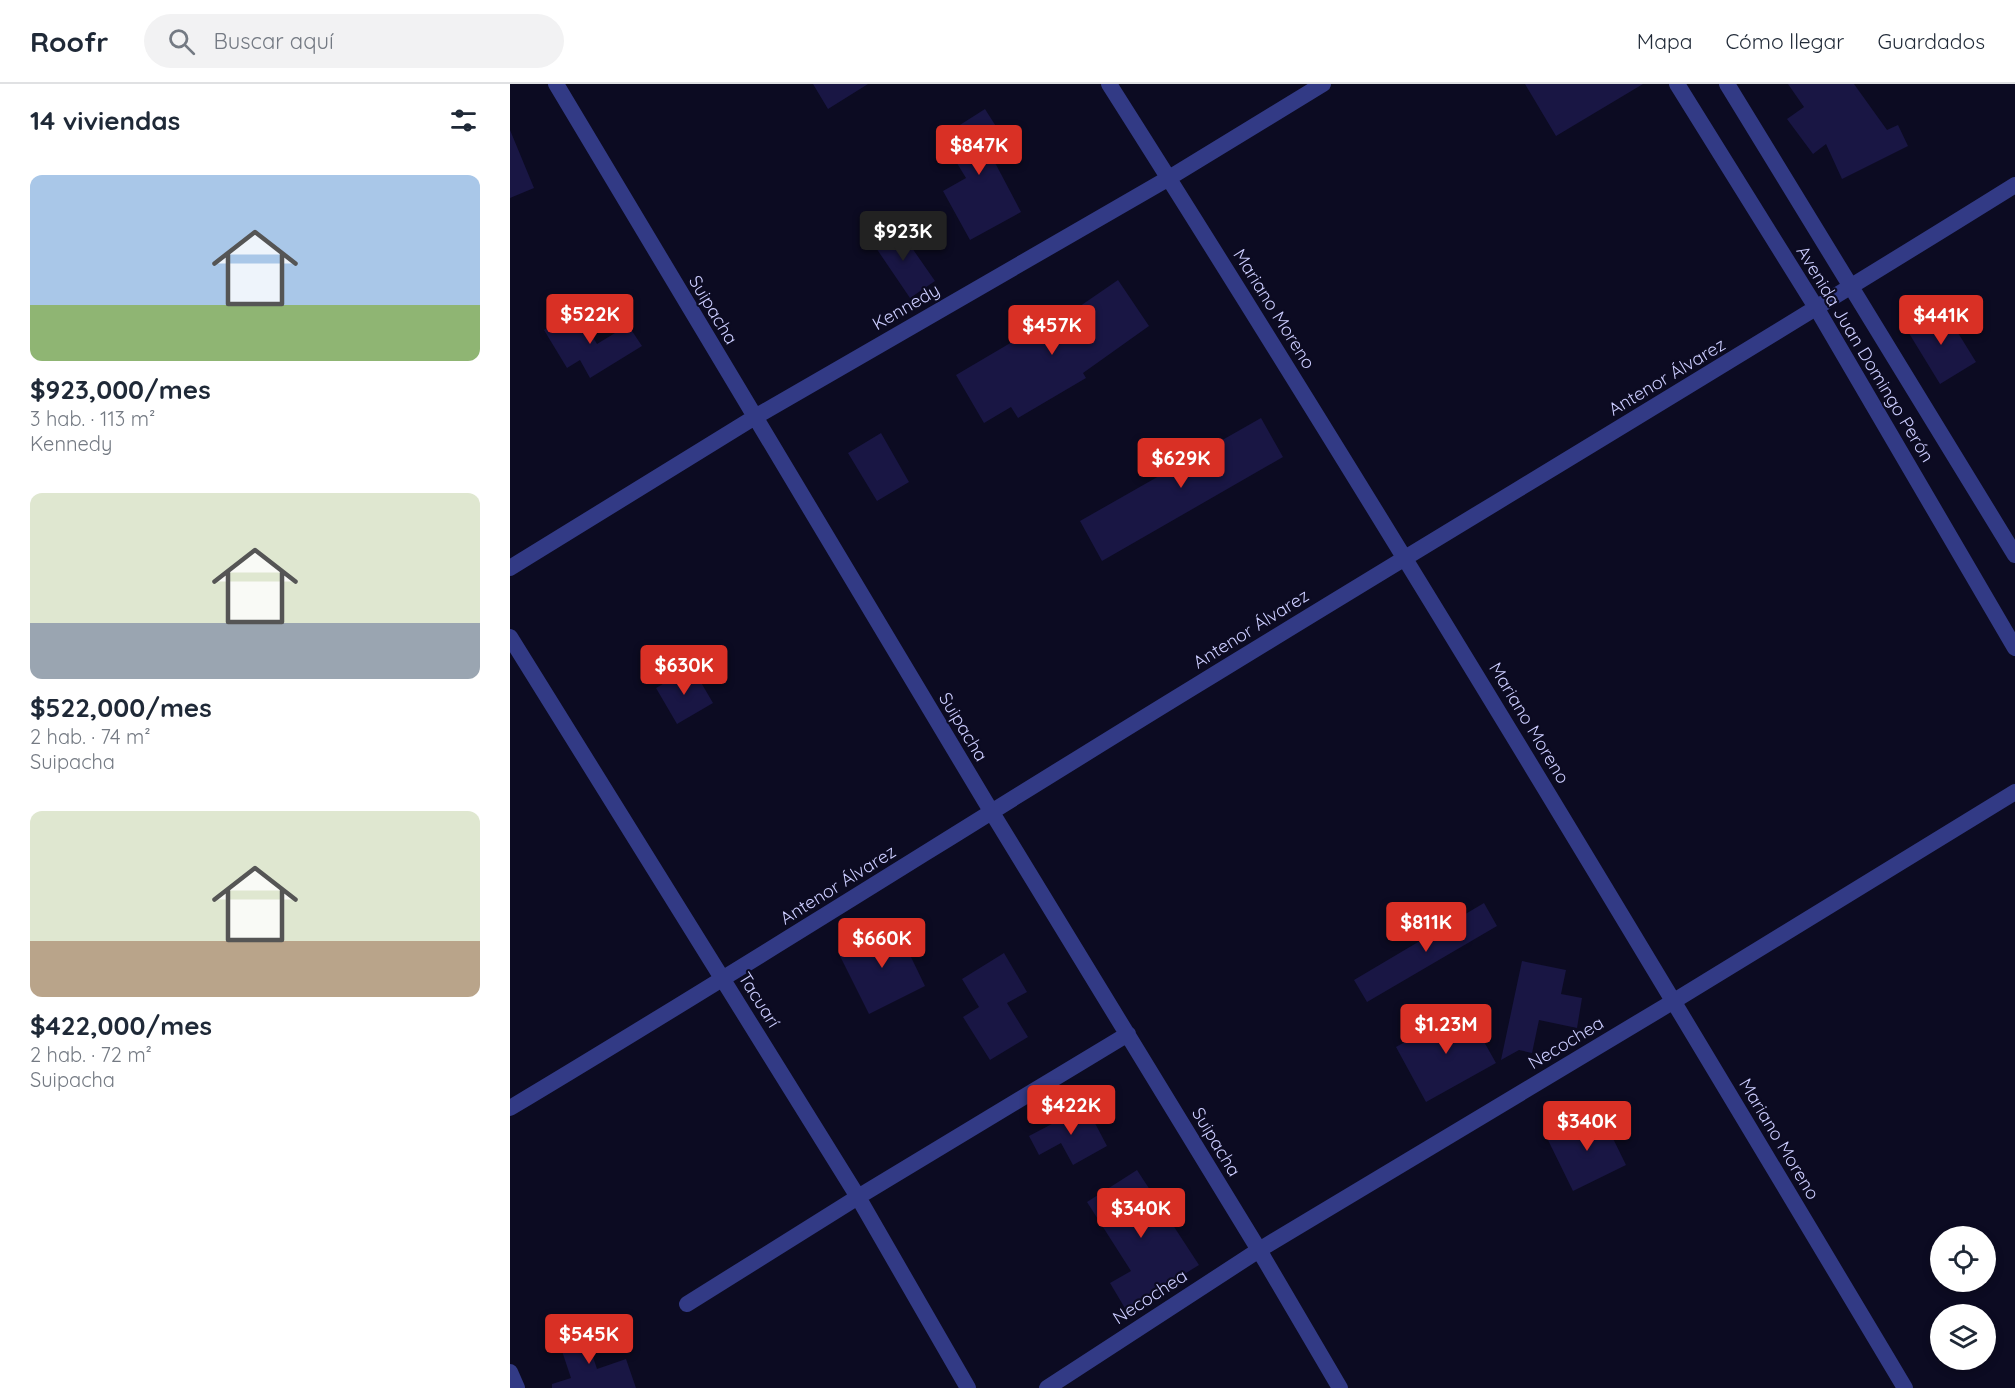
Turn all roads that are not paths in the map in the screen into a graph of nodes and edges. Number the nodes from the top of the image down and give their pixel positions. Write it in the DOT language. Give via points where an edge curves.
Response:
graph roads {
  1 [pos="556,84"];
  2 [pos="1109,84"];
  3 [pos="1323,84"];
  4 [pos="1677,84"];
  5 [pos="1727,84"];
  6 [pos="1169,178"];
  7 [pos="2015,185"];
  8 [pos="1852,287"];
  9 [pos="1817,309"];
  10 [pos="754,417"];
  11 [pos="2015,555"];
  12 [pos="1405,557"];
  13 [pos="510,568"];
  14 [pos="510,637"];
  15 [pos="2015,648"];
  16 [pos="2015,792"];
  17 [pos="991,811"];
  18 [pos="723,980"];
  19 [pos="1674,1001"];
  20 [pos="1128,1034"];
  21 [pos="510,1108"];
  22 [pos="858,1197"];
  23 [pos="1259,1250"];
  24 [pos="687,1304"];
  25 [pos="510,1372"];
  26 [pos="517,1388"];
  27 [pos="968,1388"];
  28 [pos="1047,1388"];
  29 [pos="1340,1388"];
  30 [pos="1905,1388"];
  1 -- 10 [label="street, Suipacha"];
  2 -- 6 [label="street, Mariano Moreno"];
  3 -- 6 [label="street, Kennedy"];
  4 -- 9 [label="street, Avenida Juan Domingo Perón"];
  5 -- 8 [label="street, Avenida Juan Domingo Perón"];
  6 -- 10 [label="street, Kennedy"];
  6 -- 12 [label="street, Mariano Moreno"];
  7 -- 8 [label="street, Antenor Álvarez"];
  8 -- 9 [label="street, Antenor Álvarez"];
  8 -- 11 [label="street, Avenida Juan Domingo Perón"];
  9 -- 12 [label="street, Antenor Álvarez"];
  9 -- 15 [label="street, Avenida Juan Domingo Perón"];
  10 -- 13 [label="street, Kennedy"];
  10 -- 17 [label="street, Suipacha"];
  12 -- 17 [label="street, Antenor Álvarez"];
  12 -- 19 [label="street, Mariano Moreno"];
  14 -- 18 [label="street, Tacuarí"];
  16 -- 19 [label="street, Necochea"];
  17 -- 18 [label="street, Antenor Álvarez"];
  17 -- 20 [label="street, Suipacha"];
  18 -- 21 [label="street, Antenor Álvarez"];
  18 -- 22 [label="street, Tacuarí"];
  19 -- 23 [label="street, Necochea"];
  19 -- 30 [label="street, Mariano Moreno"];
  20 -- 22 [label="street"];
  20 -- 23 [label="street, Suipacha"];
  22 -- 24 [label="street"];
  22 -- 27 [label="street, Tacuarí"];
  23 -- 28 [label="street, Necochea"];
  23 -- 29 [label="street, Suipacha"];
  25 -- 26 [label="street"];
}
